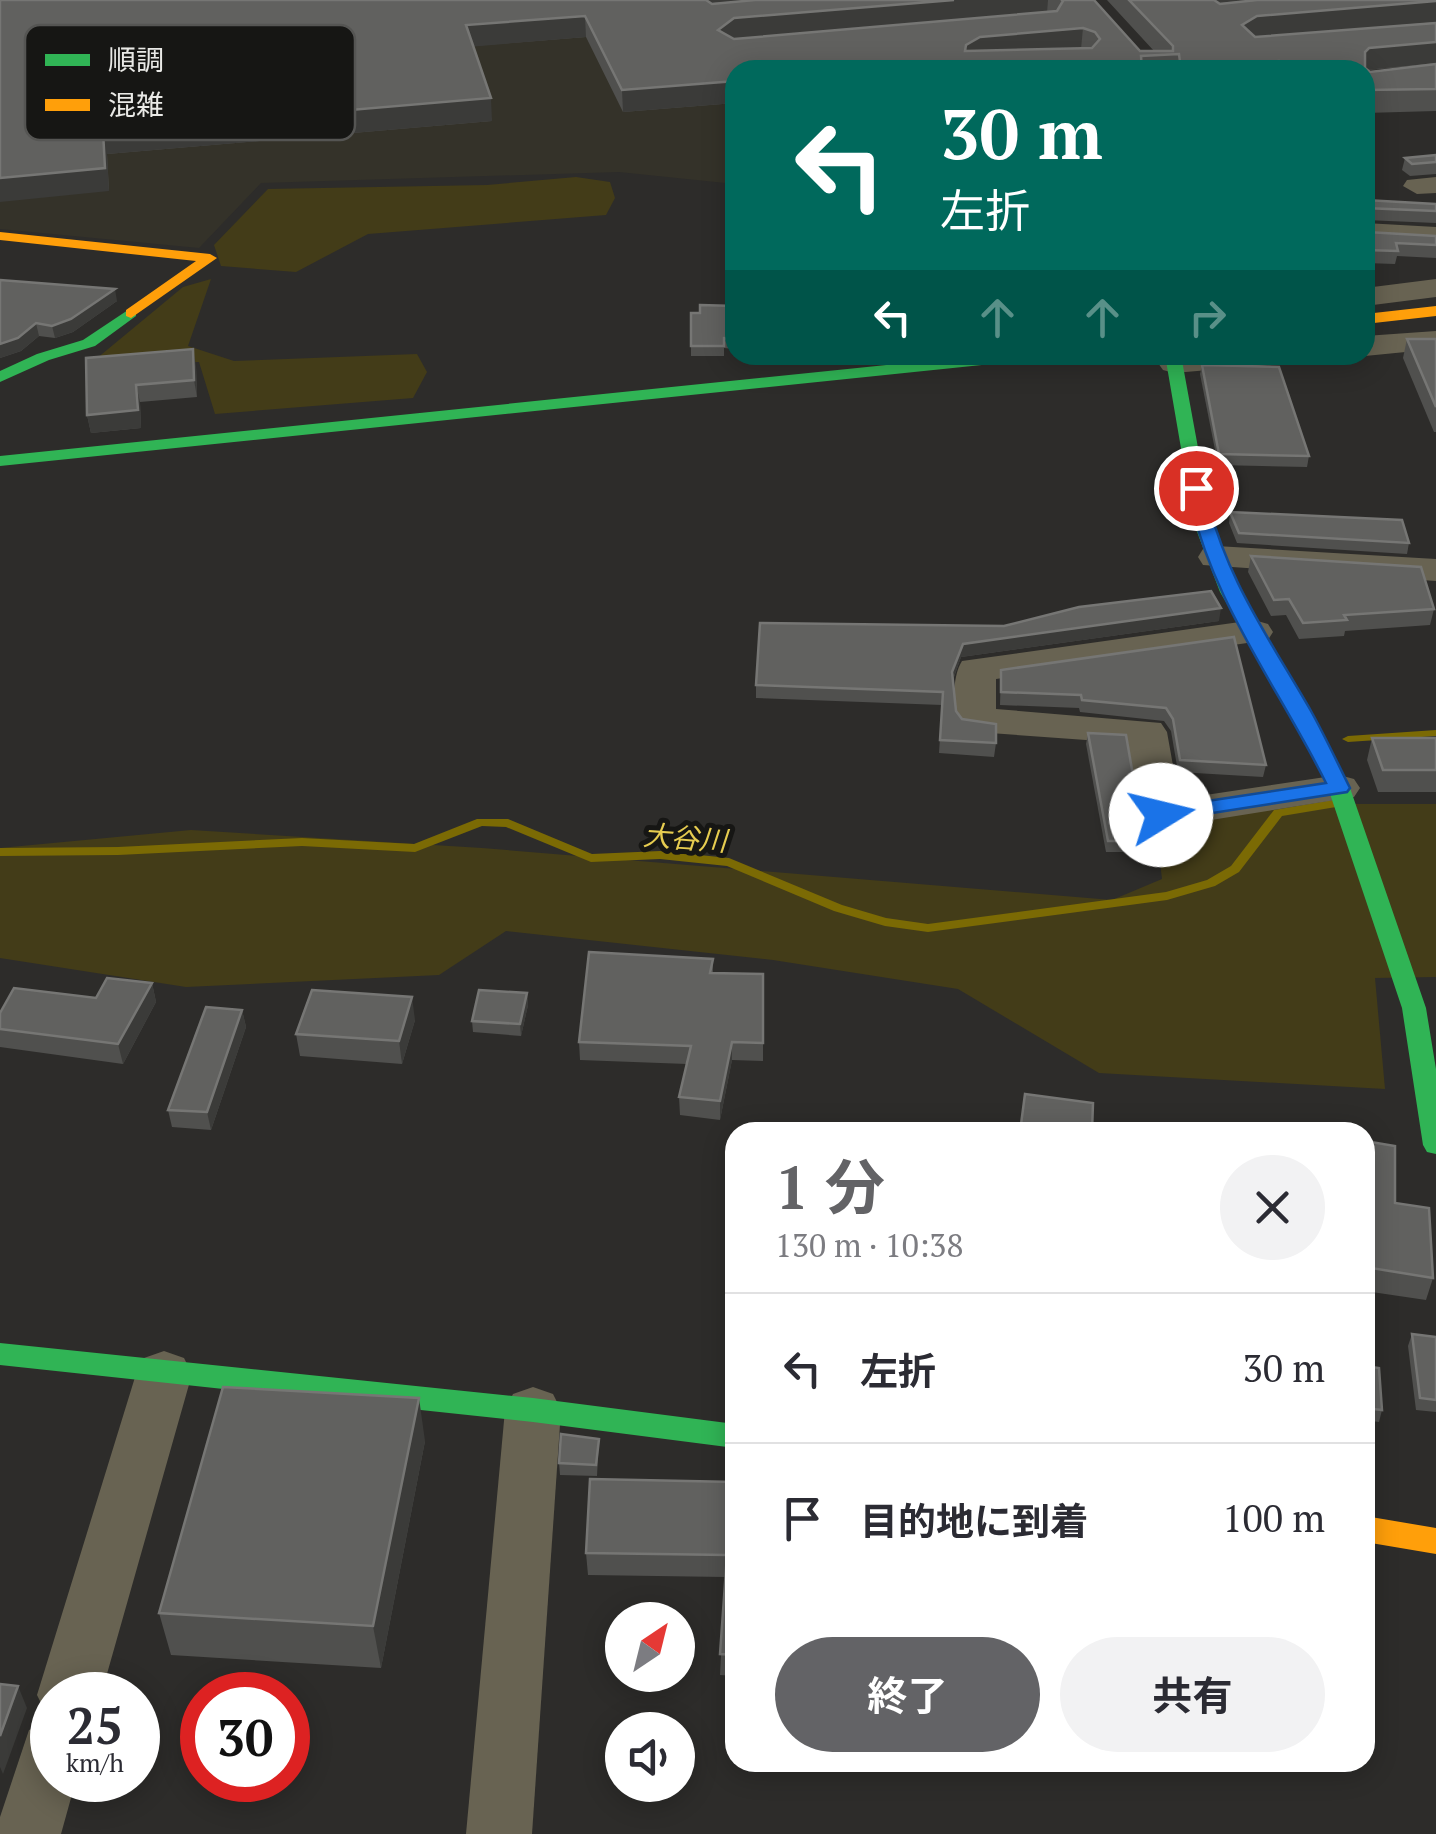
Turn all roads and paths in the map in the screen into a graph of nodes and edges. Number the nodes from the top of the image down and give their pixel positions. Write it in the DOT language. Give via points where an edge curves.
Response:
graph roads {
  1 [pos="1375,233"];
  2 [pos="0,236"];
  3 [pos="1436,236"];
  4 [pos="1436,288"];
  5 [pos="1375,295"];
  6 [pos="1436,311"];
  7 [pos="1375,318"];
  8 [pos="1436,340"];
  9 [pos="1375,345"];
  10 [pos="934,365"];
  11 [pos="1175,365"];
  12 [pos="0,377"];
  13 [pos="0,461"];
  14 [pos="1216,557"];
  15 [pos="1436,570"];
  16 [pos="1254,632"];
  17 [pos="1339,788"];
  18 [pos="1436,1145"];
  19 [pos="0,1354"];
  20 [pos="164,1374"];
  21 [pos="532,1410"];
  22 [pos="725,1435"];
  23 [pos="1375,1531"];
  24 [pos="1436,1542"];
  25 [pos="76,1672"];
  26 [pos="37,1802"];
  27 [pos="28,1834"];
  28 [pos="498,1834"];
  1 -- 3 [label="street"];
  2 -- 12 [label="street" via="210,258 89,343"];
  4 -- 5 [label="street"];
  6 -- 7 [label="street"];
  8 -- 9 [label="street"];
  10 -- 13 [label="street"];
  11 -- 14 [label="street" via="1203,524"];
  14 -- 15 [label="street"];
  14 -- 16 [label="street"];
  16 -- 17 [label="street"];
  16 -- 17 [label="street" via="976,669 976,720 1147,732 1161,815"];
  17 -- 18 [label="street" via="1414,1008"];
  19 -- 20 [label="street"];
  20 -- 21 [label="street"];
  20 -- 25 [label="street"];
  21 -- 22 [label="street"];
  21 -- 28 [label="street"];
  23 -- 24 [label="street"];
  26 -- 27 [label="street"];
}
